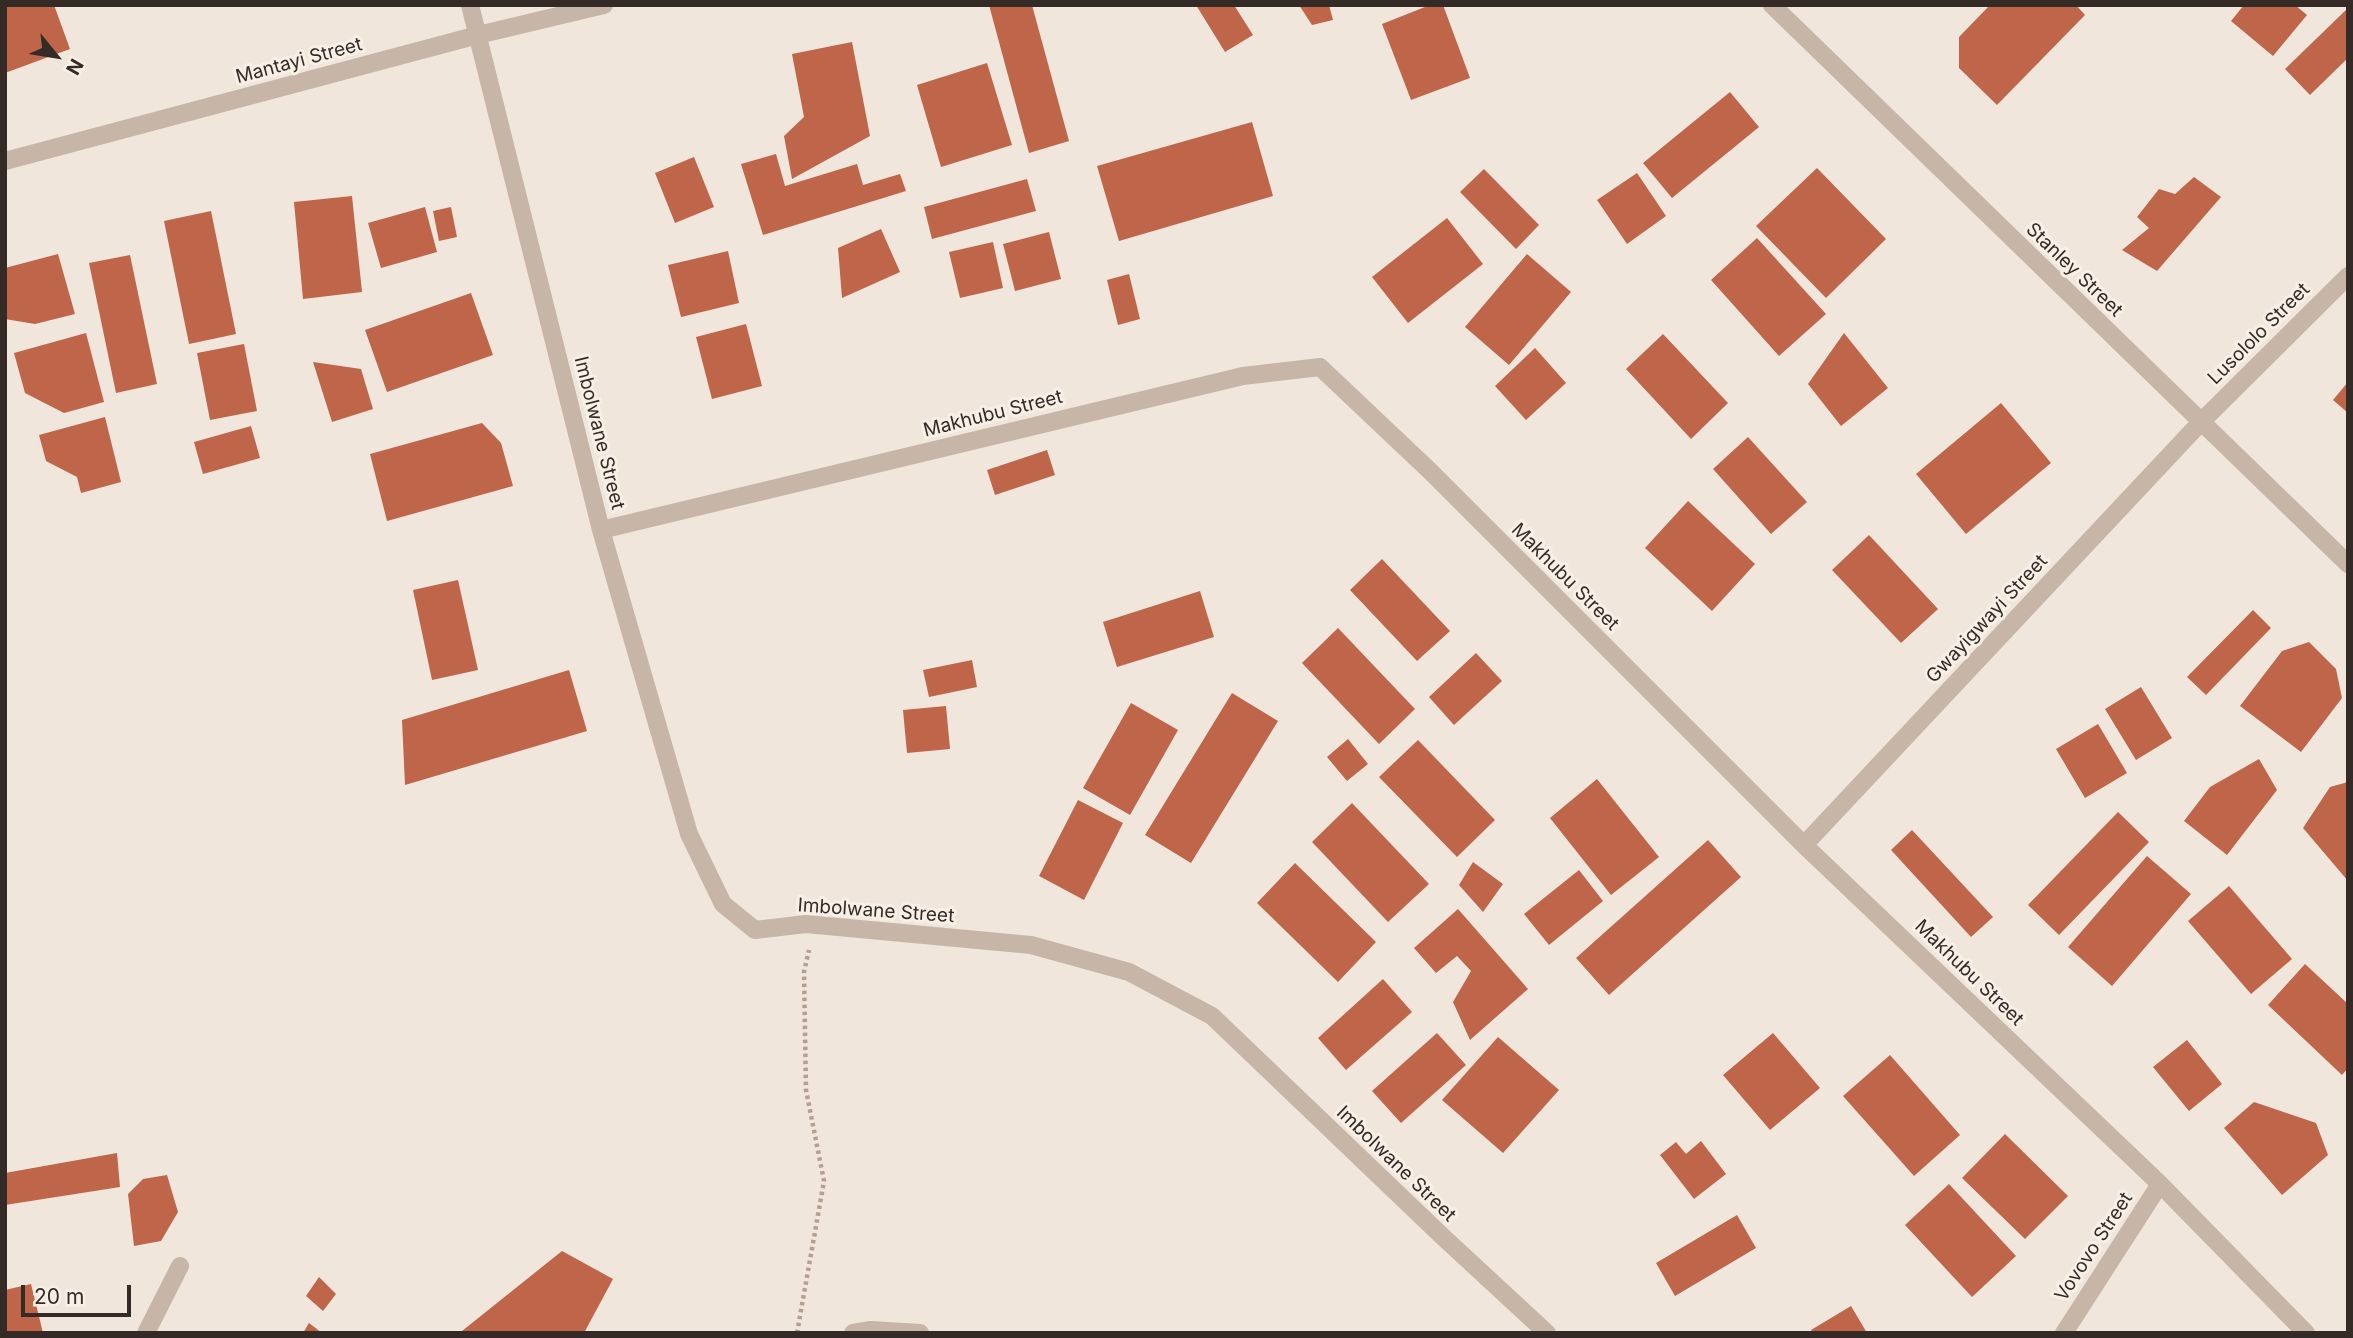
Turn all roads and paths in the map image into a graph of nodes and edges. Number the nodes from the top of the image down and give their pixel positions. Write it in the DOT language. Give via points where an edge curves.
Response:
graph roads {
  1 [pos="470,5"];
  2 [pos="604,5"];
  3 [pos="1772,5"];
  4 [pos="478,35"];
  5 [pos="5,162"];
  6 [pos="2348,276"];
  7 [pos="2200,423"];
  8 [pos="601,530"];
  9 [pos="2348,564"];
  10 [pos="1804,845"];
  11 [pos="816,925"];
  12 [pos="2160,1184"];
  13 [pos="180,1266"];
  14 [pos="146,1333"];
  15 [pos="797,1333"];
  16 [pos="853,1333"];
  17 [pos="920,1333"];
  18 [pos="1547,1333"];
  19 [pos="2064,1333"];
  20 [pos="2306,1333"];
  1 -- 4 [label="street, Imbolwane Street"];
  2 -- 4 [label="street, Mantayi Street"];
  3 -- 7 [label="street, Stanley Street"];
  4 -- 5 [label="street, Mantayi Street"];
  4 -- 8 [label="street, Imbolwane Street"];
  6 -- 7 [label="street, Lusololo Street"];
  7 -- 9 [label="street, Stanley Street"];
  7 -- 10 [label="street, Gwayigwayi Street"];
  8 -- 10 [label="street, Makhubu Street" via="1243,376 1320,368 1431,472"];
  8 -- 11 [label="street, Imbolwane Street" via="689,834 723,904 755,930"];
  10 -- 12 [label="street, Makhubu Street"];
  11 -- 15 [label="path" via="804,972 806,1090 824,1181"];
  11 -- 18 [label="street, Imbolwane Street" via="1031,945 1129,972 1212,1016"];
  12 -- 19 [label="street, Vovovo Street"];
  12 -- 20 [label="street, Makhubu Street"];
  13 -- 14 [label="street"];
  16 -- 17 [label="street"];
}
